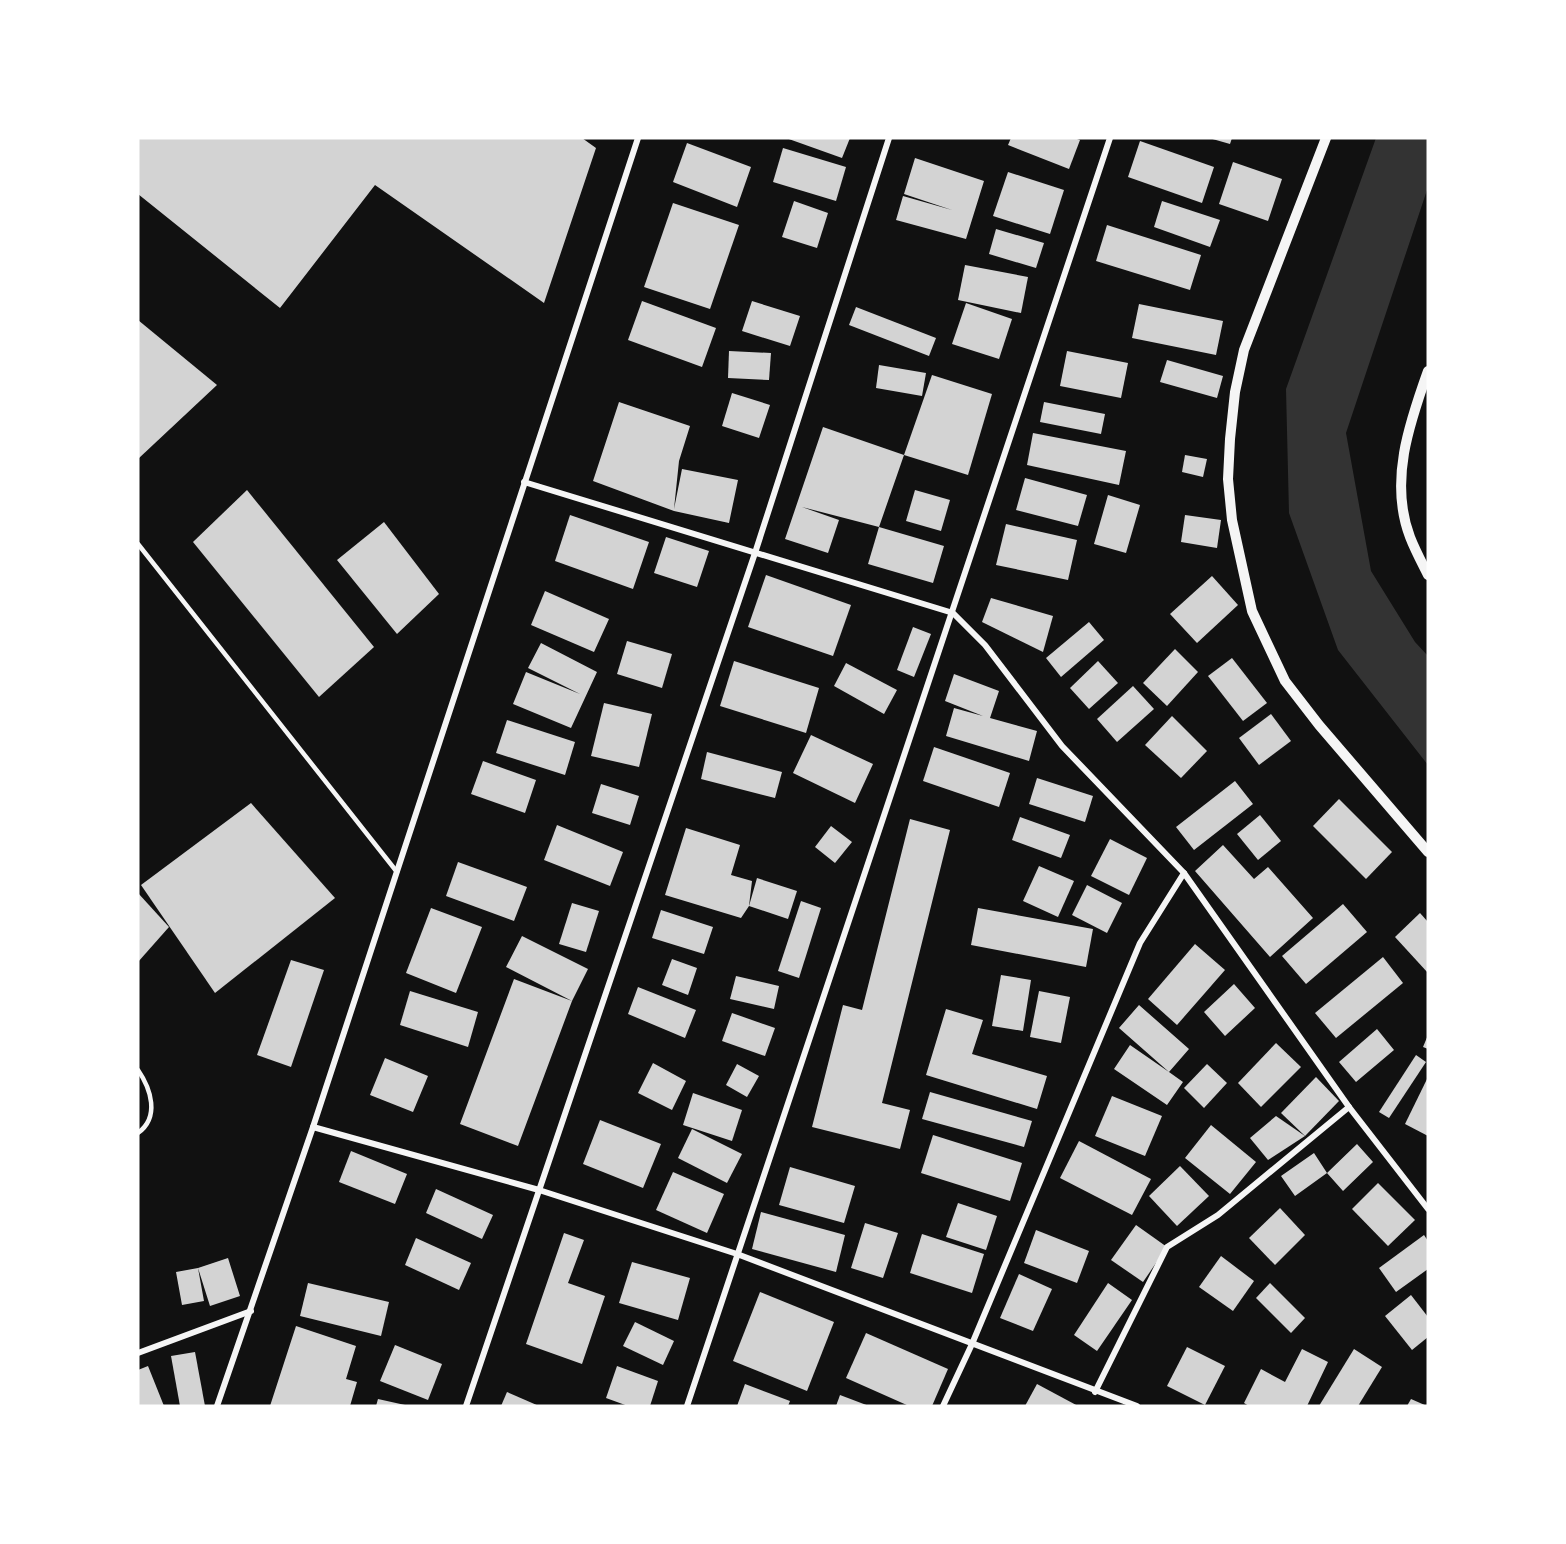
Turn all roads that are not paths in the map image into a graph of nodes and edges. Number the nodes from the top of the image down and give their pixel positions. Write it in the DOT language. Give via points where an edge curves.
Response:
graph roads {
  1 [pos="638,138"];
  2 [pos="889,138"];
  3 [pos="1110,138"];
  4 [pos="1326,138"];
  5 [pos="1428,371"];
  6 [pos="524,482"];
  7 [pos="138,544"];
  8 [pos="140,551"];
  9 [pos="755,553"];
  10 [pos="1428,575"];
  11 [pos="953,613"];
  12 [pos="1428,852"];
  13 [pos="397,872"];
  14 [pos="1184,873"];
  15 [pos="138,1070"];
  16 [pos="1348,1107"];
  17 [pos="313,1127"];
  18 [pos="138,1133"];
  19 [pos="539,1191"];
  20 [pos="1428,1209"];
  21 [pos="737,1254"];
  22 [pos="251,1311"];
  23 [pos="972,1344"];
  24 [pos="138,1353"];
  25 [pos="1095,1392"];
  26 [pos="217,1406"];
  27 [pos="466,1406"];
  28 [pos="687,1406"];
  29 [pos="943,1406"];
  30 [pos="1137,1406"];
  1 -- 6 [label="street"];
  2 -- 9 [label="street"];
  3 -- 11 [label="street"];
  4 -- 12 [label="street" via="1244,350 1230,439 1232,520 1252,611 1285,681"];
  5 -- 10 [label="street" via="1407,431 1400,486 1409,536"];
  6 -- 9 [label="street"];
  6 -- 13 [label="street"];
  7 -- 8 [label="lane"];
  8 -- 13 [label="lane"];
  9 -- 11 [label="street"];
  9 -- 19 [label="street"];
  11 -- 14 [label="street" via="985,645 1062,746"];
  11 -- 21 [label="street"];
  13 -- 17 [label="street"];
  14 -- 16 [label="street"];
  14 -- 23 [label="street" via="1140,943"];
  15 -- 18 [label="lane" via="151,1098 151,1116"];
  16 -- 20 [label="street"];
  16 -- 25 [label="street" via="1218,1215 1167,1247"];
  17 -- 19 [label="street"];
  17 -- 22 [label="street"];
  19 -- 21 [label="street"];
  19 -- 27 [label="street"];
  21 -- 23 [label="street"];
  21 -- 28 [label="street"];
  22 -- 24 [label="street"];
  22 -- 26 [label="street"];
  23 -- 25 [label="street"];
  23 -- 29 [label="street"];
  25 -- 30 [label="street"];
}
